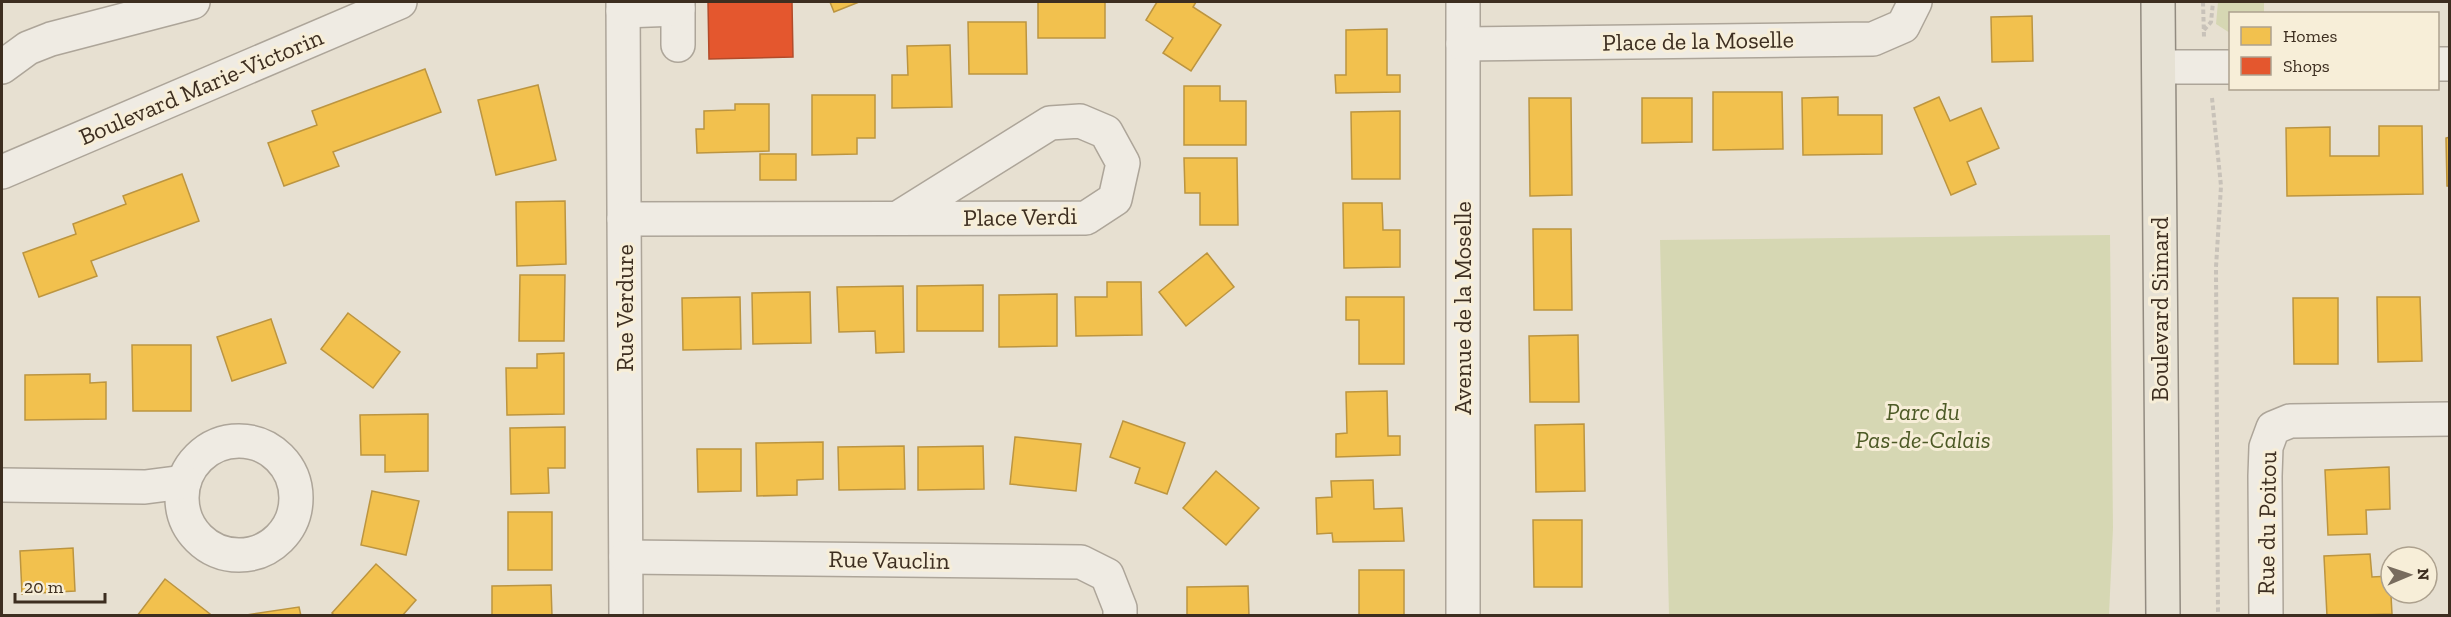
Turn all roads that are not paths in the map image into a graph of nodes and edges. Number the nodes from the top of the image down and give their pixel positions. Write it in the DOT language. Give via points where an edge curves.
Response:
graph roads {
  1 [pos="193,2"];
  2 [pos="400,2"];
  3 [pos="1463,2"];
  4 [pos="1915,2"];
  5 [pos="2158,2"];
  6 [pos="678,5"];
  7 [pos="623,6"];
  8 [pos="1463,44"];
  9 [pos="678,45"];
  10 [pos="2,67"];
  11 [pos="2159,67"];
  12 [pos="2229,67"];
  13 [pos="2,172"];
  14 [pos="897,218"];
  15 [pos="624,219"];
  16 [pos="2450,419"];
  17 [pos="184,482"];
  18 [pos="2,486"];
  19 [pos="626,557"];
  20 [pos="626,615"];
  21 [pos="1119,615"];
  22 [pos="1463,615"];
  23 [pos="2163,615"];
  24 [pos="2266,615"];
  1 -- 10 [label="street" via="51,39 28,48"];
  2 -- 13 [label="street, Boulevard Marie-Victorin"];
  3 -- 8 [label="street, Avenue de la Moselle"];
  4 -- 8 [label="street, Place de la Moselle" via="1904,26 1874,39"];
  5 -- 11 [label="main road, Boulevard Simard"];
  6 -- 7 [label="street"];
  6 -- 9 [label="street"];
  7 -- 15 [label="street, Rue Verdure"];
  8 -- 22 [label="street, Avenue de la Moselle"];
  11 -- 12 [label="street"];
  11 -- 23 [label="main road, Boulevard Simard"];
  14 -- 14 [label="street, Place Verdi" via="1086,218 1115,199 1123,163 1106,132 1080,121 1050,123"];
  14 -- 15 [label="street, Place Verdi"];
  15 -- 19 [label="street, Rue Verdure"];
  16 -- 24 [label="street, Rue du Poitou" via="2290,422 2273,428 2266,447"];
  17 -- 18 [label="street" via="145,487"];
  19 -- 20 [label="street, Rue Verdure"];
  19 -- 21 [label="street, Rue Vauclin" via="1082,562 1107,575"];
}
